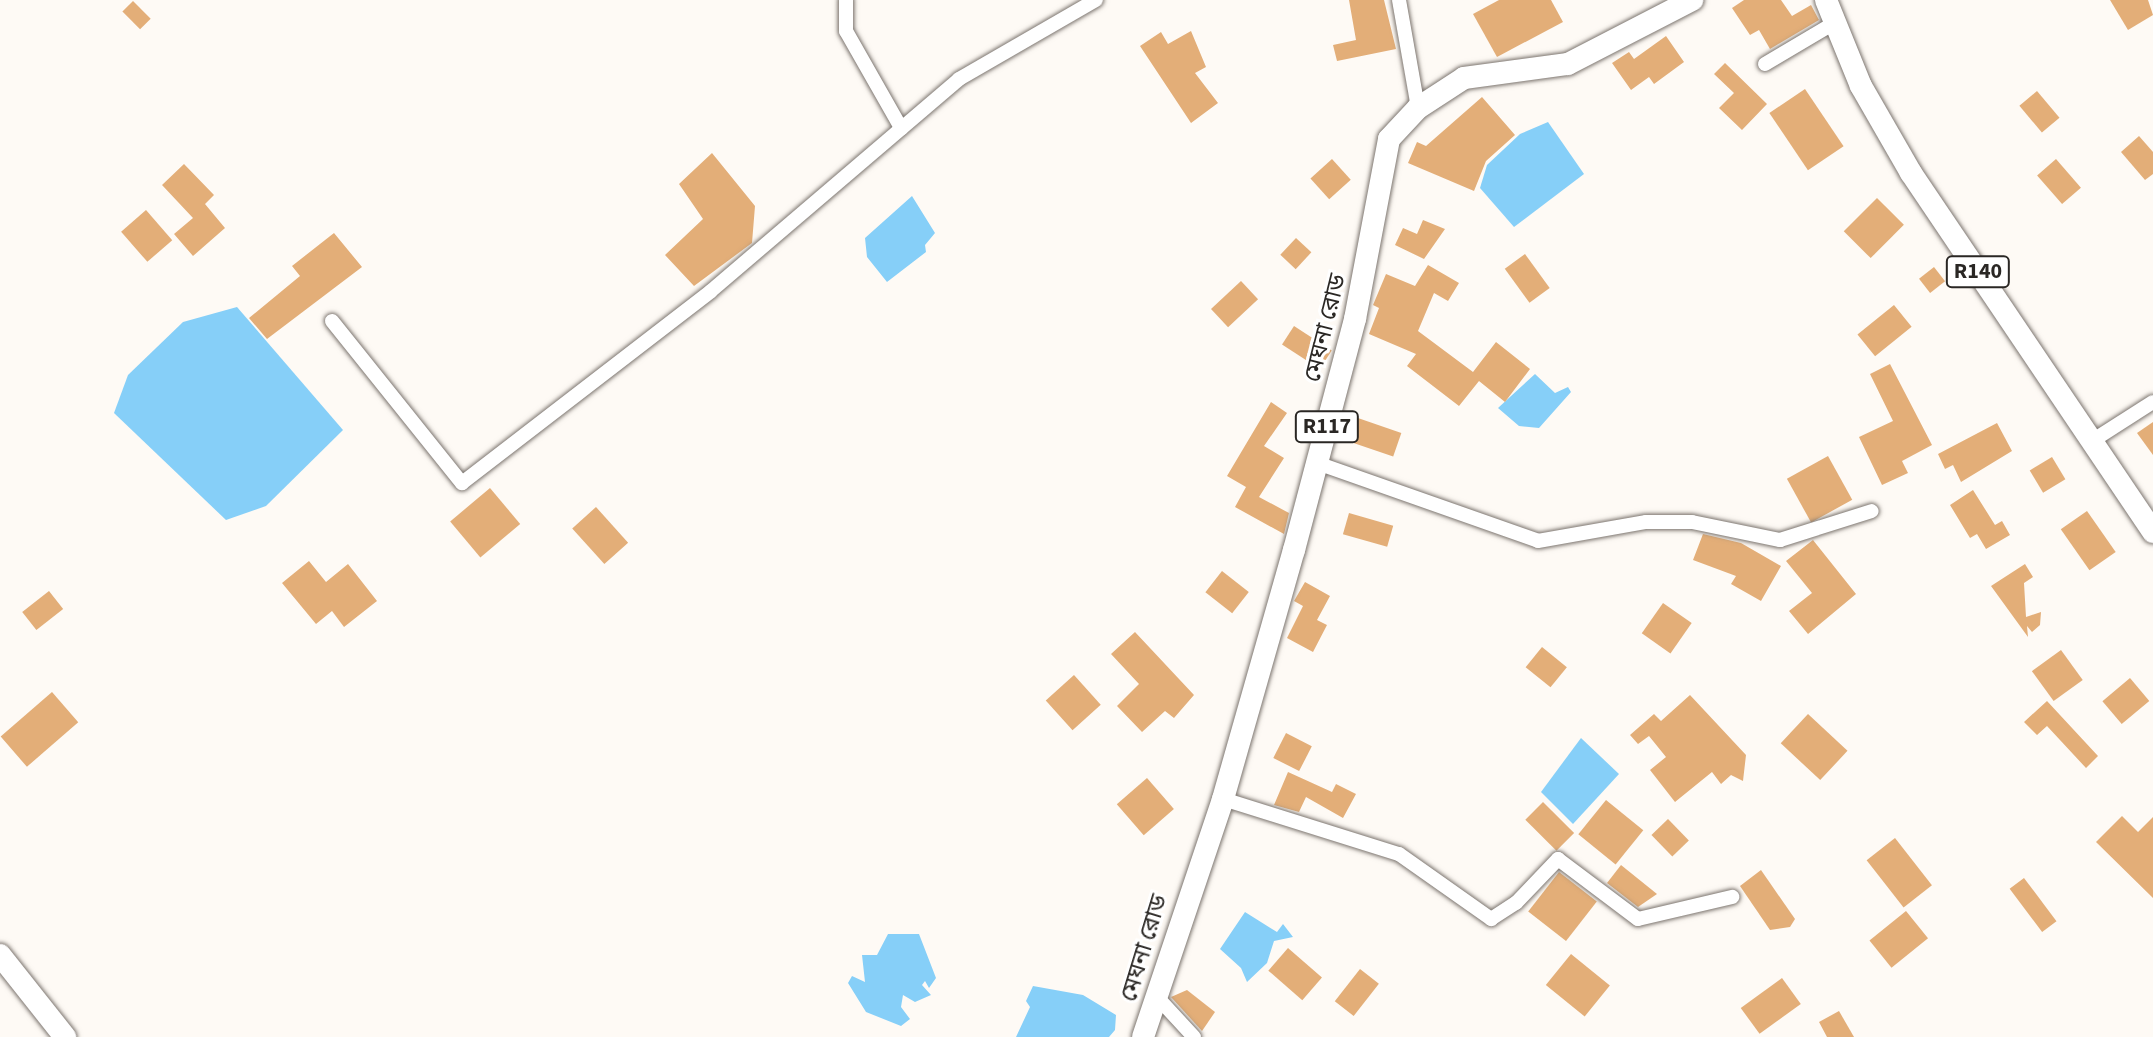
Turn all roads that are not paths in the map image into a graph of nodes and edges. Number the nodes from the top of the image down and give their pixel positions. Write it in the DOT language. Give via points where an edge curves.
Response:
graph roads {
  1 [pos="846,0"];
  2 [pos="1096,0"];
  3 [pos="1399,0"];
  4 [pos="1692,0"];
  5 [pos="1826,0"];
  6 [pos="1834,23"];
  7 [pos="1765,64"];
  8 [pos="1418,108"];
  9 [pos="901,128"];
  10 [pos="332,321"];
  11 [pos="2153,402"];
  12 [pos="2092,441"];
  13 [pos="1317,463"];
  14 [pos="1872,511"];
  15 [pos="2153,532"];
  16 [pos="1223,799"];
  17 [pos="1732,897"];
  18 [pos="0,955"];
  19 [pos="1158,998"];
  20 [pos="65,1037"];
  21 [pos="1143,1037"];
  22 [pos="1194,1037"];
  1 -- 9 [label="street" via="846,31"];
  2 -- 9 [label="street" via="989,59"];
  3 -- 8 [label="street"];
  4 -- 8 [label="main road, মেঘনা রোড / R117" via="1568,64 1464,78"];
  5 -- 6 [label="main road, R140"];
  6 -- 7 [label="street"];
  6 -- 12 [label="main road, R140" via="1861,86 1911,173"];
  8 -- 13 [label="main road, মেঘনা রোড / R117" via="1389,139 1355,319"];
  9 -- 10 [label="street" via="711,291 462,483"];
  11 -- 12 [label="street"];
  12 -- 15 [label="main road, R140"];
  13 -- 14 [label="street" via="1538,541 1661,522 1730,527 1780,540"];
  13 -- 16 [label="main road, মেঘনা রোড / R117"];
  16 -- 17 [label="street" via="1399,854 1491,919 1516,903 1558,859 1638,919"];
  16 -- 19 [label="main road, মেঘনা রোড / R117"];
  18 -- 20 [label="main road"];
  19 -- 21 [label="main road, মেঘনা রোড / R117"];
  19 -- 22 [label="street"];
}
